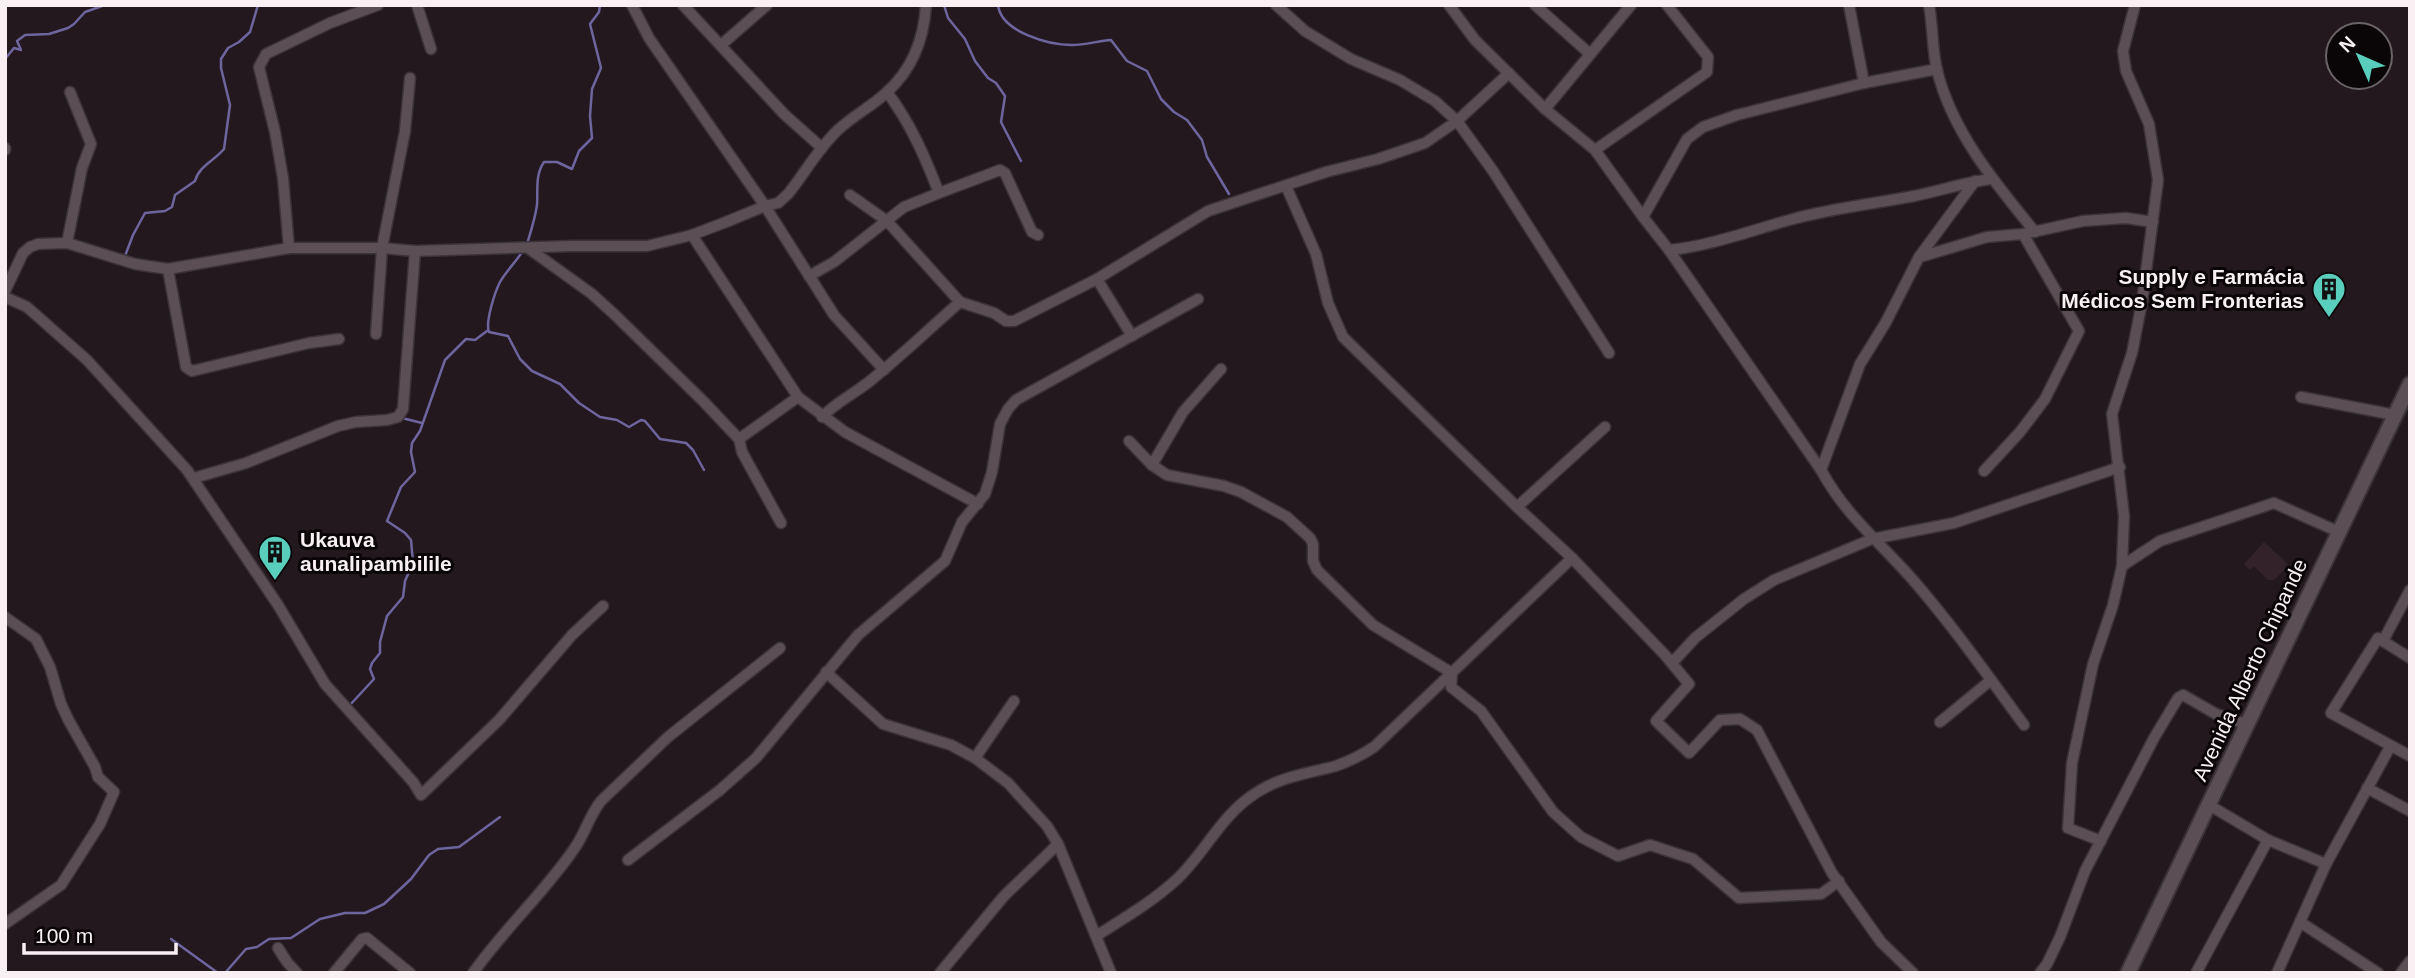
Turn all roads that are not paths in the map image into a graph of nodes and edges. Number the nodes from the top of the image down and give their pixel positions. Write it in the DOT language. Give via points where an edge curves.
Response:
graph roads {
  1 [pos="378,5"];
  2 [pos="417,5"];
  3 [pos="632,5"];
  4 [pos="682,5"];
  5 [pos="767,5"];
  6 [pos="926,5"];
  7 [pos="1276,5"];
  8 [pos="1449,5"];
  9 [pos="1535,5"];
  10 [pos="1631,5"];
  11 [pos="1667,5"];
  12 [pos="1849,5"];
  13 [pos="1929,5"];
  14 [pos="2135,5"];
  15 [pos="721,45"];
  16 [pos="431,49"];
  17 [pos="1590,54"];
  18 [pos="1937,69"];
  19 [pos="1509,73"];
  20 [pos="410,78"];
  21 [pos="1864,83"];
  22 [pos="887,92"];
  23 [pos="70,93"];
  24 [pos="1545,109"];
  25 [pos="1457,121"];
  26 [pos="822,148"];
  27 [pos="1595,150"];
  28 [pos="1992,179"];
  29 [pos="1975,181"];
  30 [pos="1286,186"];
  31 [pos="939,193"];
  32 [pos="850,195"];
  33 [pos="765,206"];
  34 [pos="1643,218"];
  35 [pos="887,221"];
  36 [pos="2153,222"];
  37 [pos="2035,232"];
  38 [pos="2023,234"];
  39 [pos="692,235"];
  40 [pos="1038,235"];
  41 [pos="67,243"];
  42 [pos="289,248"];
  43 [pos="382,248"];
  44 [pos="527,248"];
  45 [pos="1669,250"];
  46 [pos="415,251"];
  47 [pos="1919,257"];
  48 [pos="168,269"];
  49 [pos="809,276"];
  50 [pos="1097,279"];
  51 [pos="5,291"];
  52 [pos="5,297"];
  53 [pos="1198,299"];
  54 [pos="960,302"];
  55 [pos="376,334"];
  56 [pos="1132,336"];
  57 [pos="339,339"];
  58 [pos="1609,353"];
  59 [pos="1221,369"];
  60 [pos="884,370"];
  61 [pos="2408,394"];
  62 [pos="798,397"];
  63 [pos="2301,397"];
  64 [pos="2395,415"];
  65 [pos="822,417"];
  66 [pos="1605,427"];
  67 [pos="738,439"];
  68 [pos="1129,441"];
  69 [pos="1152,465"];
  70 [pos="2120,467"];
  71 [pos="1821,470"];
  72 [pos="1984,471"];
  73 [pos="194,478"];
  74 [pos="978,504"];
  75 [pos="1517,507"];
  76 [pos="782,523"];
  77 [pos="2339,532"];
  78 [pos="1872,539"];
  79 [pos="1572,558"];
  80 [pos="2122,566"];
  81 [pos="2410,590"];
  82 [pos="603,606"];
  83 [pos="5,617"];
  84 [pos="2383,641"];
  85 [pos="780,648"];
  86 [pos="2410,658"];
  87 [pos="1672,663"];
  88 [pos="826,672"];
  89 [pos="1452,673"];
  90 [pos="1991,680"];
  91 [pos="1014,701"];
  92 [pos="1940,722"];
  93 [pos="2246,724"];
  94 [pos="2024,725"];
  95 [pos="2390,747"];
  96 [pos="2410,756"];
  97 [pos="975,758"];
  98 [pos="2367,788"];
  99 [pos="2209,806"];
  100 [pos="2410,811"];
  101 [pos="2268,840"];
  102 [pos="2101,841"];
  103 [pos="1058,844"];
  104 [pos="628,860"];
  105 [pos="2326,864"];
  106 [pos="1839,881"];
  107 [pos="2300,922"];
  108 [pos="5,924"];
  109 [pos="1096,936"];
  110 [pos="278,948"];
  111 [pos="2410,961"];
  112 [pos="297,973"];
  113 [pos="334,973"];
  114 [pos="410,973"];
  115 [pos="473,973"];
  116 [pos="940,973"];
  117 [pos="1111,973"];
  118 [pos="1913,973"];
  119 [pos="2040,973"];
  120 [pos="2128,973"];
  121 [pos="2196,973"];
  122 [pos="2277,973"];
  123 [pos="2378,973"];
  124 [pos="2401,973"];
  1 -- 42 [label="street" via="330,23 266,54 261,61 283,178"];
  2 -- 16 [label="street"];
  3 -- 33 [label="street" via="664,61"];
  4 -- 15 [label="street"];
  5 -- 15 [label="street"];
  6 -- 22 [label="street" via="914,56"];
  7 -- 25 [label="street" via="1305,31 1351,59 1401,80 1436,101"];
  8 -- 19 [label="street" via="1475,40"];
  9 -- 17 [label="street"];
  10 -- 17 [label="street"];
  11 -- 27 [label="street" via="1708,57 1707,72"];
  12 -- 21 [label="street"];
  13 -- 18 [label="street"];
  14 -- 36 [label="street" via="2123,51 2153,146 2158,180"];
  15 -- 26 [label="street"];
  17 -- 24 [label="street"];
  18 -- 21 [label="street"];
  18 -- 28 [label="street" via="1953,114"];
  19 -- 24 [label="street"];
  19 -- 25 [label="street"];
  20 -- 43 [label="street" via="405,131"];
  21 -- 34 [label="street" via="1703,127 1687,139"];
  22 -- 26 [label="street"];
  22 -- 31 [label="street" via="916,137"];
  23 -- 41 [label="street" via="91,144"];
  24 -- 27 [label="street"];
  25 -- 30 [label="street" via="1425,143"];
  25 -- 58 [label="street"];
  26 -- 33 [label="street" via="788,194"];
  27 -- 34 [label="street"];
  28 -- 29 [label="street"];
  28 -- 37 [label="street"];
  29 -- 45 [label="street" via="1817,213"];
  29 -- 47 [label="street"];
  30 -- 50 [label="street" via="1208,211"];
  30 -- 75 [label="street" via="1316,254 1328,303 1343,337"];
  31 -- 35 [label="street" via="905,207"];
  31 -- 40 [label="street" via="1000,170 1032,232"];
  32 -- 35 [label="street"];
  33 -- 39 [label="street"];
  33 -- 49 [label="street"];
  34 -- 45 [label="street"];
  35 -- 49 [label="street"];
  35 -- 54 [label="street"];
  36 -- 37 [label="street" via="2104,218"];
  36 -- 70 [label="street" via="2132,353 2112,414"];
  37 -- 38 [label="street"];
  38 -- 47 [label="street" via="1976,239"];
  38 -- 72 [label="street" via="2079,331 2045,399"];
  39 -- 44 [label="street" via="647,246"];
  39 -- 62 [label="street"];
  41 -- 48 [label="street"];
  41 -- 51 [label="street" via="30,247"];
  42 -- 43 [label="street"];
  42 -- 48 [label="street"];
  43 -- 46 [label="street"];
  43 -- 55 [label="street"];
  44 -- 46 [label="street"];
  44 -- 67 [label="street" via="592,294"];
  45 -- 71 [label="street"];
  46 -- 73 [label="street" via="403,409 398,417 338,426 246,463"];
  47 -- 71 [label="street" via="1860,365"];
  48 -- 57 [label="street" via="186,367 192,371"];
  49 -- 60 [label="street" via="834,315"];
  50 -- 54 [label="street" via="1014,321"];
  50 -- 56 [label="street"];
  52 -- 73 [label="street" via="27,307 87,360"];
  53 -- 56 [label="street"];
  54 -- 60 [label="street"];
  56 -- 74 [label="street" via="1024,395 1008,410 1000,424 985,494"];
  59 -- 69 [label="street" via="1183,412"];
  60 -- 65 [label="street"];
  61 -- 64 [label="main road, Avenida Alberto Chipande"];
  62 -- 65 [label="street"];
  62 -- 67 [label="street"];
  63 -- 64 [label="street"];
  64 -- 77 [label="main road, Avenida Alberto Chipande"];
  65 -- 74 [label="street"];
  66 -- 75 [label="street"];
  67 -- 76 [label="street"];
  68 -- 69 [label="street"];
  69 -- 89 [label="street" via="1167,475 1241,492 1287,517 1310,538 1317,570 1373,625"];
  70 -- 78 [label="street" via="1954,523"];
  70 -- 80 [label="street"];
  71 -- 78 [label="street"];
  73 -- 82 [label="street" via="325,684 421,795 499,720"];
  74 -- 88 [label="street" via="962,522 945,561 858,635"];
  75 -- 79 [label="street"];
  77 -- 80 [label="street" via="2274,503 2160,541"];
  77 -- 93 [label="main road, Avenida Alberto Chipande"];
  78 -- 87 [label="street" via="1774,580 1695,638"];
  78 -- 90 [label="street" via="1914,581"];
  79 -- 87 [label="street"];
  79 -- 89 [label="street"];
  80 -- 102 [label="street" via="2093,664 2068,805 2068,828"];
  81 -- 84 [label="street"];
  83 -- 108 [label="street" via="36,639 69,721 98,777 114,792 100,824 61,885"];
  84 -- 86 [label="street"];
  84 -- 95 [label="street" via="2378,638 2330,713"];
  85 -- 115 [label="street" via="668,737 601,801 576,848"];
  87 -- 106 [label="street" via="1689,684 1656,721 1689,752 1720,720 1740,719 1757,730"];
  88 -- 97 [label="street" via="883,724 951,745"];
  88 -- 104 [label="street" via="756,758"];
  89 -- 106 [label="street" via="1451,687 1481,711 1553,812 1581,837 1618,856 1650,845 1693,859 1740,898 1821,894"];
  89 -- 109 [label="street" via="1374,747 1353,760 1272,783 1247,799 1176,880"];
  90 -- 92 [label="street"];
  90 -- 94 [label="street"];
  91 -- 97 [label="street"];
  93 -- 99 [label="main road, Avenida Alberto Chipande"];
  93 -- 102 [label="street" via="2183,695 2178,698"];
  95 -- 96 [label="street"];
  95 -- 98 [label="street"];
  97 -- 103 [label="street" via="1008,783 1048,826"];
  98 -- 100 [label="street"];
  98 -- 105 [label="street"];
  99 -- 101 [label="street"];
  99 -- 120 [label="main road, Avenida Alberto Chipande"];
  101 -- 105 [label="street"];
  101 -- 121 [label="street"];
  102 -- 119 [label="street"];
  103 -- 109 [label="street"];
  103 -- 116 [label="street" via="1004,896"];
  105 -- 107 [label="street"];
  106 -- 118 [label="street" via="1881,942"];
  107 -- 122 [label="street"];
  107 -- 123 [label="street"];
  109 -- 117 [label="street"];
  110 -- 112 [label="street"];
  111 -- 124 [label="street"];
  113 -- 114 [label="street" via="367,938"];
}
